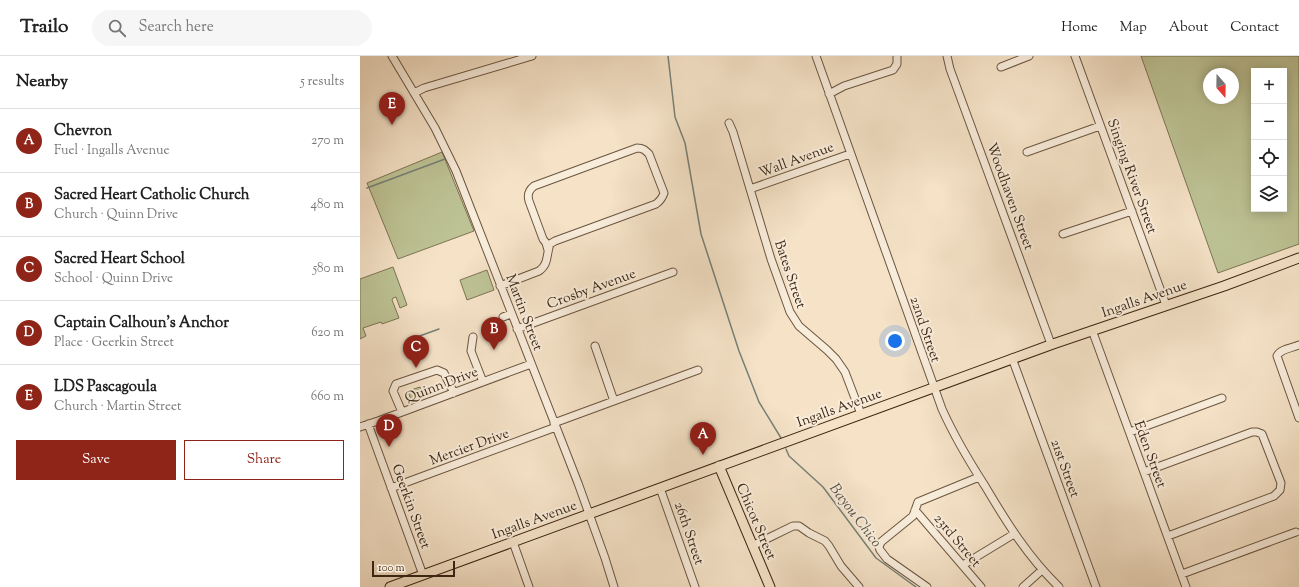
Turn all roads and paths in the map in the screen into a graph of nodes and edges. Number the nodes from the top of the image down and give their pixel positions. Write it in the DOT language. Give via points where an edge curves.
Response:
graph roads {
  1 [pos="392,56"];
  2 [pos="532,56"];
  3 [pos="816,56"];
  4 [pos="897,56"];
  5 [pos="947,56"];
  6 [pos="1029,56"];
  7 [pos="1075,56"];
  8 [pos="1001,67"];
  9 [pos="414,93"];
  10 [pos="829,94"];
  11 [pos="730,123"];
  12 [pos="1100,126"];
  13 [pos="1027,152"];
  14 [pos="850,154"];
  15 [pos="750,190"];
  16 [pos="1132,211"];
  17 [pos="1063,234"];
  18 [pos="548,246"];
  19 [pos="1299,258"];
  20 [pos="674,272"];
  21 [pos="500,286"];
  22 [pos="1166,305"];
  23 [pos="511,314"];
  24 [pos="503,317"];
  25 [pos="517,329"];
  26 [pos="1092,330"];
  27 [pos="473,336"];
  28 [pos="1051,344"];
  29 [pos="1299,345"];
  30 [pos="595,346"];
  31 [pos="1012,358"];
  32 [pos="531,364"];
  33 [pos="698,370"];
  34 [pos="483,382"];
  35 [pos="933,388"];
  36 [pos="454,393"];
  37 [pos="1222,398"];
  38 [pos="614,401"];
  39 [pos="402,412"];
  40 [pos="861,414"];
  41 [pos="1299,418"];
  42 [pos="368,424"];
  43 [pos="555,425"];
  44 [pos="360,427"];
  45 [pos="1130,432"];
  46 [pos="719,466"];
  47 [pos="1144,472"];
  48 [pos="979,477"];
  49 [pos="391,488"];
  50 [pos="660,488"];
  51 [pos="915,510"];
  52 [pos="589,514"];
  53 [pos="1296,532"];
  54 [pos="1014,534"];
  55 [pos="1168,536"];
  56 [pos="513,542"];
  57 [pos="752,546"];
  58 [pos="963,565"];
  59 [pos="1042,570"];
  60 [pos="1182,574"];
  61 [pos="423,575"];
  62 [pos="390,587"];
  63 [pos="529,587"];
  64 [pos="614,587"];
  65 [pos="695,587"];
  66 [pos="770,587"];
  67 [pos="859,587"];
  68 [pos="927,587"];
  69 [pos="981,587"];
  70 [pos="1023,587"];
  71 [pos="1059,587"];
  72 [pos="1096,587"];
  73 [pos="1186,587"];
  1 -- 9 [label="street, Martin Street"];
  2 -- 9 [label="street"];
  3 -- 10 [label="street, 22nd Street"];
  4 -- 10 [label="street" via="897,64 893,70 844,86"];
  5 -- 28 [label="street, Woodhaven Street"];
  6 -- 8 [label="street"];
  7 -- 12 [label="street, Singing River Street"];
  9 -- 21 [label="street, Martin Street" via="456,171"];
  10 -- 14 [label="street, 22nd Street"];
  11 -- 15 [label="street, Bates Street"];
  12 -- 13 [label="street"];
  12 -- 16 [label="street, Singing River Street"];
  14 -- 15 [label="street, Wall Avenue"];
  14 -- 35 [label="street, 22nd Street"];
  15 -- 40 [label="street, Bates Street" via="790,312 799,326 841,366"];
  16 -- 17 [label="street"];
  16 -- 22 [label="street, Singing River Street"];
  18 -- 18 [label="street" via="660,202 664,193 649,154 637,148 530,188 529,201"];
  18 -- 21 [label="street" via="544,268"];
  19 -- 22 [label="main road, Ingalls Avenue"];
  20 -- 25 [label="street, Crosby Avenue"];
  21 -- 23 [label="street, Martin Street"];
  22 -- 26 [label="main road, Ingalls Avenue"];
  23 -- 24 [label="street"];
  23 -- 25 [label="street, Martin Street"];
  25 -- 32 [label="street, Martin Street"];
  26 -- 28 [label="main road, Ingalls Avenue"];
  26 -- 45 [label="street, Eden Street"];
  27 -- 34 [label="street" via="471,351"];
  28 -- 31 [label="main road, Ingalls Avenue"];
  29 -- 41 [label="street" via="1282,351 1277,356"];
  30 -- 38 [label="street"];
  31 -- 35 [label="main road, Ingalls Avenue"];
  31 -- 72 [label="street, 21st Street"];
  32 -- 34 [label="street, Quinn Drive"];
  32 -- 43 [label="street, Martin Street"];
  33 -- 38 [label="street, Mercier Drive"];
  34 -- 36 [label="street, Quinn Drive"];
  35 -- 40 [label="main road, Ingalls Avenue"];
  35 -- 48 [label="street, 22nd Street" via="951,430"];
  36 -- 39 [label="street, Quinn Drive"];
  36 -- 39 [label="street" via="444,373 437,370 396,384 393,391"];
  37 -- 45 [label="street"];
  38 -- 43 [label="street, Mercier Drive"];
  39 -- 42 [label="street, Quinn Drive"];
  40 -- 46 [label="main road, Ingalls Avenue"];
  42 -- 44 [label="street, Quinn Drive"];
  42 -- 49 [label="street, Geerkin Street"];
  43 -- 49 [label="street, Mercier Drive"];
  43 -- 52 [label="street, Martin Street"];
  45 -- 47 [label="street, Eden Street"];
  46 -- 50 [label="main road, Ingalls Avenue"];
  46 -- 57 [label="main road, Chicot Street"];
  47 -- 55 [label="street, Eden Street"];
  47 -- 55 [label="street" via="1258,432 1262,434 1281,483 1280,490 1274,496"];
  48 -- 51 [label="street" via="924,498"];
  48 -- 54 [label="street, 22nd Street"];
  49 -- 61 [label="street, Geerkin Street"];
  50 -- 52 [label="main road, Ingalls Avenue"];
  50 -- 65 [label="street, 26th Street"];
  51 -- 58 [label="street, 23rd Street"];
  51 -- 68 [label="street" via="913,516 884,538 879,547 887,559"];
  52 -- 56 [label="main road, Ingalls Avenue"];
  52 -- 64 [label="street, Martin Street"];
  53 -- 60 [label="street"];
  54 -- 58 [label="street"];
  54 -- 59 [label="street, 22nd Street"];
  55 -- 60 [label="street, Eden Street"];
  56 -- 61 [label="main road, Ingalls Avenue"];
  56 -- 63 [label="street"];
  57 -- 66 [label="main road, Chicot Street"];
  57 -- 67 [label="street" via="793,526 799,526 825,541 840,566"];
  58 -- 69 [label="street, 23rd Street"];
  59 -- 70 [label="street"];
  59 -- 71 [label="street, 22nd Street"];
  60 -- 73 [label="street, Eden Street"];
  61 -- 62 [label="main road, Ingalls Avenue"];
}
